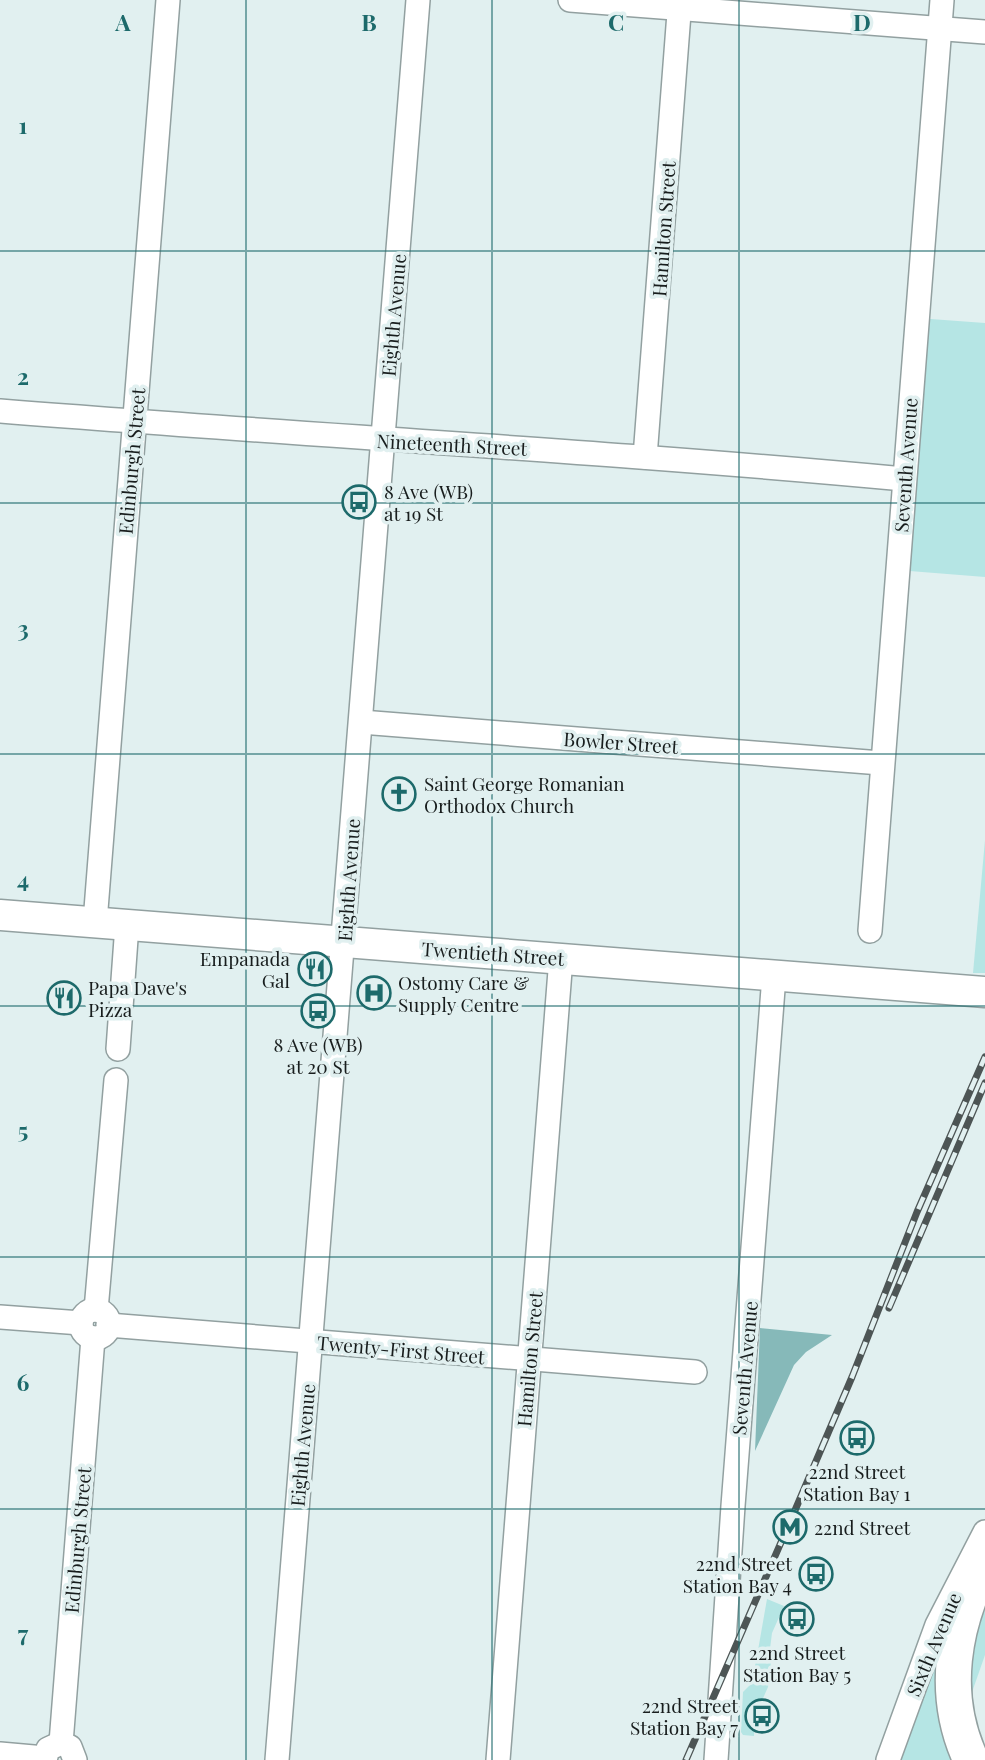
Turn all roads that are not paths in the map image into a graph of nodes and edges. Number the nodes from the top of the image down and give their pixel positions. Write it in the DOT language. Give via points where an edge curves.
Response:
graph roads {
  1 [pos="168,0"];
  2 [pos="418,0"];
  3 [pos="570,0"];
  4 [pos="942,0"];
  5 [pos="680,4"];
  6 [pos="939,29"];
  7 [pos="985,32"];
  8 [pos="0,411"];
  9 [pos="135,421"];
  10 [pos="383,440"];
  11 [pos="645,457"];
  12 [pos="904,479"];
  13 [pos="361,722"];
  14 [pos="881,763"];
  15 [pos="0,915"];
  16 [pos="95,922"];
  17 [pos="127,925"];
  18 [pos="870,931"];
  19 [pos="343,942"];
  20 [pos="561,958"];
  21 [pos="774,976"];
  22 [pos="985,992"];
  23 [pos="118,1049"];
  24 [pos="116,1080"];
  25 [pos="0,1317"];
  26 [pos="95,1324"];
  27 [pos="311,1342"];
  28 [pos="529,1359"];
  29 [pos="695,1372"];
  30 [pos="985,1532"];
  31 [pos="985,1562"];
  32 [pos="0,1754"];
  33 [pos="63,1757"];
  34 [pos="277,1760"];
  35 [pos="498,1760"];
  36 [pos="716,1760"];
  37 [pos="888,1760"];
  38 [pos="971,1760"];
  1 -- 9 [label="street, Edinburgh Street"];
  2 -- 10 [label="street, Eighth Avenue"];
  3 -- 5 [label="street"];
  4 -- 6 [label="street, Seventh Avenue"];
  5 -- 6 [label="street"];
  5 -- 11 [label="street, Hamilton Street"];
  6 -- 7 [label="street"];
  6 -- 12 [label="street, Seventh Avenue"];
  8 -- 9 [label="street, Nineteenth Street"];
  9 -- 10 [label="street, Nineteenth Street"];
  9 -- 16 [label="street, Edinburgh Street"];
  10 -- 11 [label="street, Nineteenth Street"];
  10 -- 13 [label="street, Eighth Avenue"];
  11 -- 12 [label="street, Nineteenth Street"];
  12 -- 14 [label="street, Seventh Avenue"];
  13 -- 14 [label="street, Bowler Street"];
  13 -- 19 [label="street, Eighth Avenue"];
  14 -- 18 [label="street, Seventh Avenue"];
  15 -- 16 [label="main road, Twentieth Street"];
  16 -- 17 [label="main road, Twentieth Street"];
  17 -- 19 [label="main road, Twentieth Street"];
  17 -- 23 [label="street"];
  19 -- 20 [label="main road, Twentieth Street"];
  19 -- 27 [label="street, Eighth Avenue"];
  20 -- 21 [label="main road, Twentieth Street"];
  20 -- 28 [label="street, Hamilton Street"];
  21 -- 22 [label="main road, Twentieth Street"];
  21 -- 36 [label="street, Seventh Avenue"];
  24 -- 26 [label="street, Edinburgh Street"];
  25 -- 26 [label="street, Twenty-First Street"];
  26 -- 27 [label="street, Twenty-First Street"];
  26 -- 33 [label="street, Edinburgh Street"];
  27 -- 28 [label="street, Twenty-First Street"];
  27 -- 34 [label="street, Eighth Avenue"];
  28 -- 29 [label="street, Twenty-First Street"];
  28 -- 35 [label="street, Hamilton Street"];
  30 -- 37 [label="street, Sixth Avenue" via="937,1625"];
  31 -- 38 [label="highway" via="957,1633 952,1666 957,1722"];
  32 -- 33 [label="street"];
}
